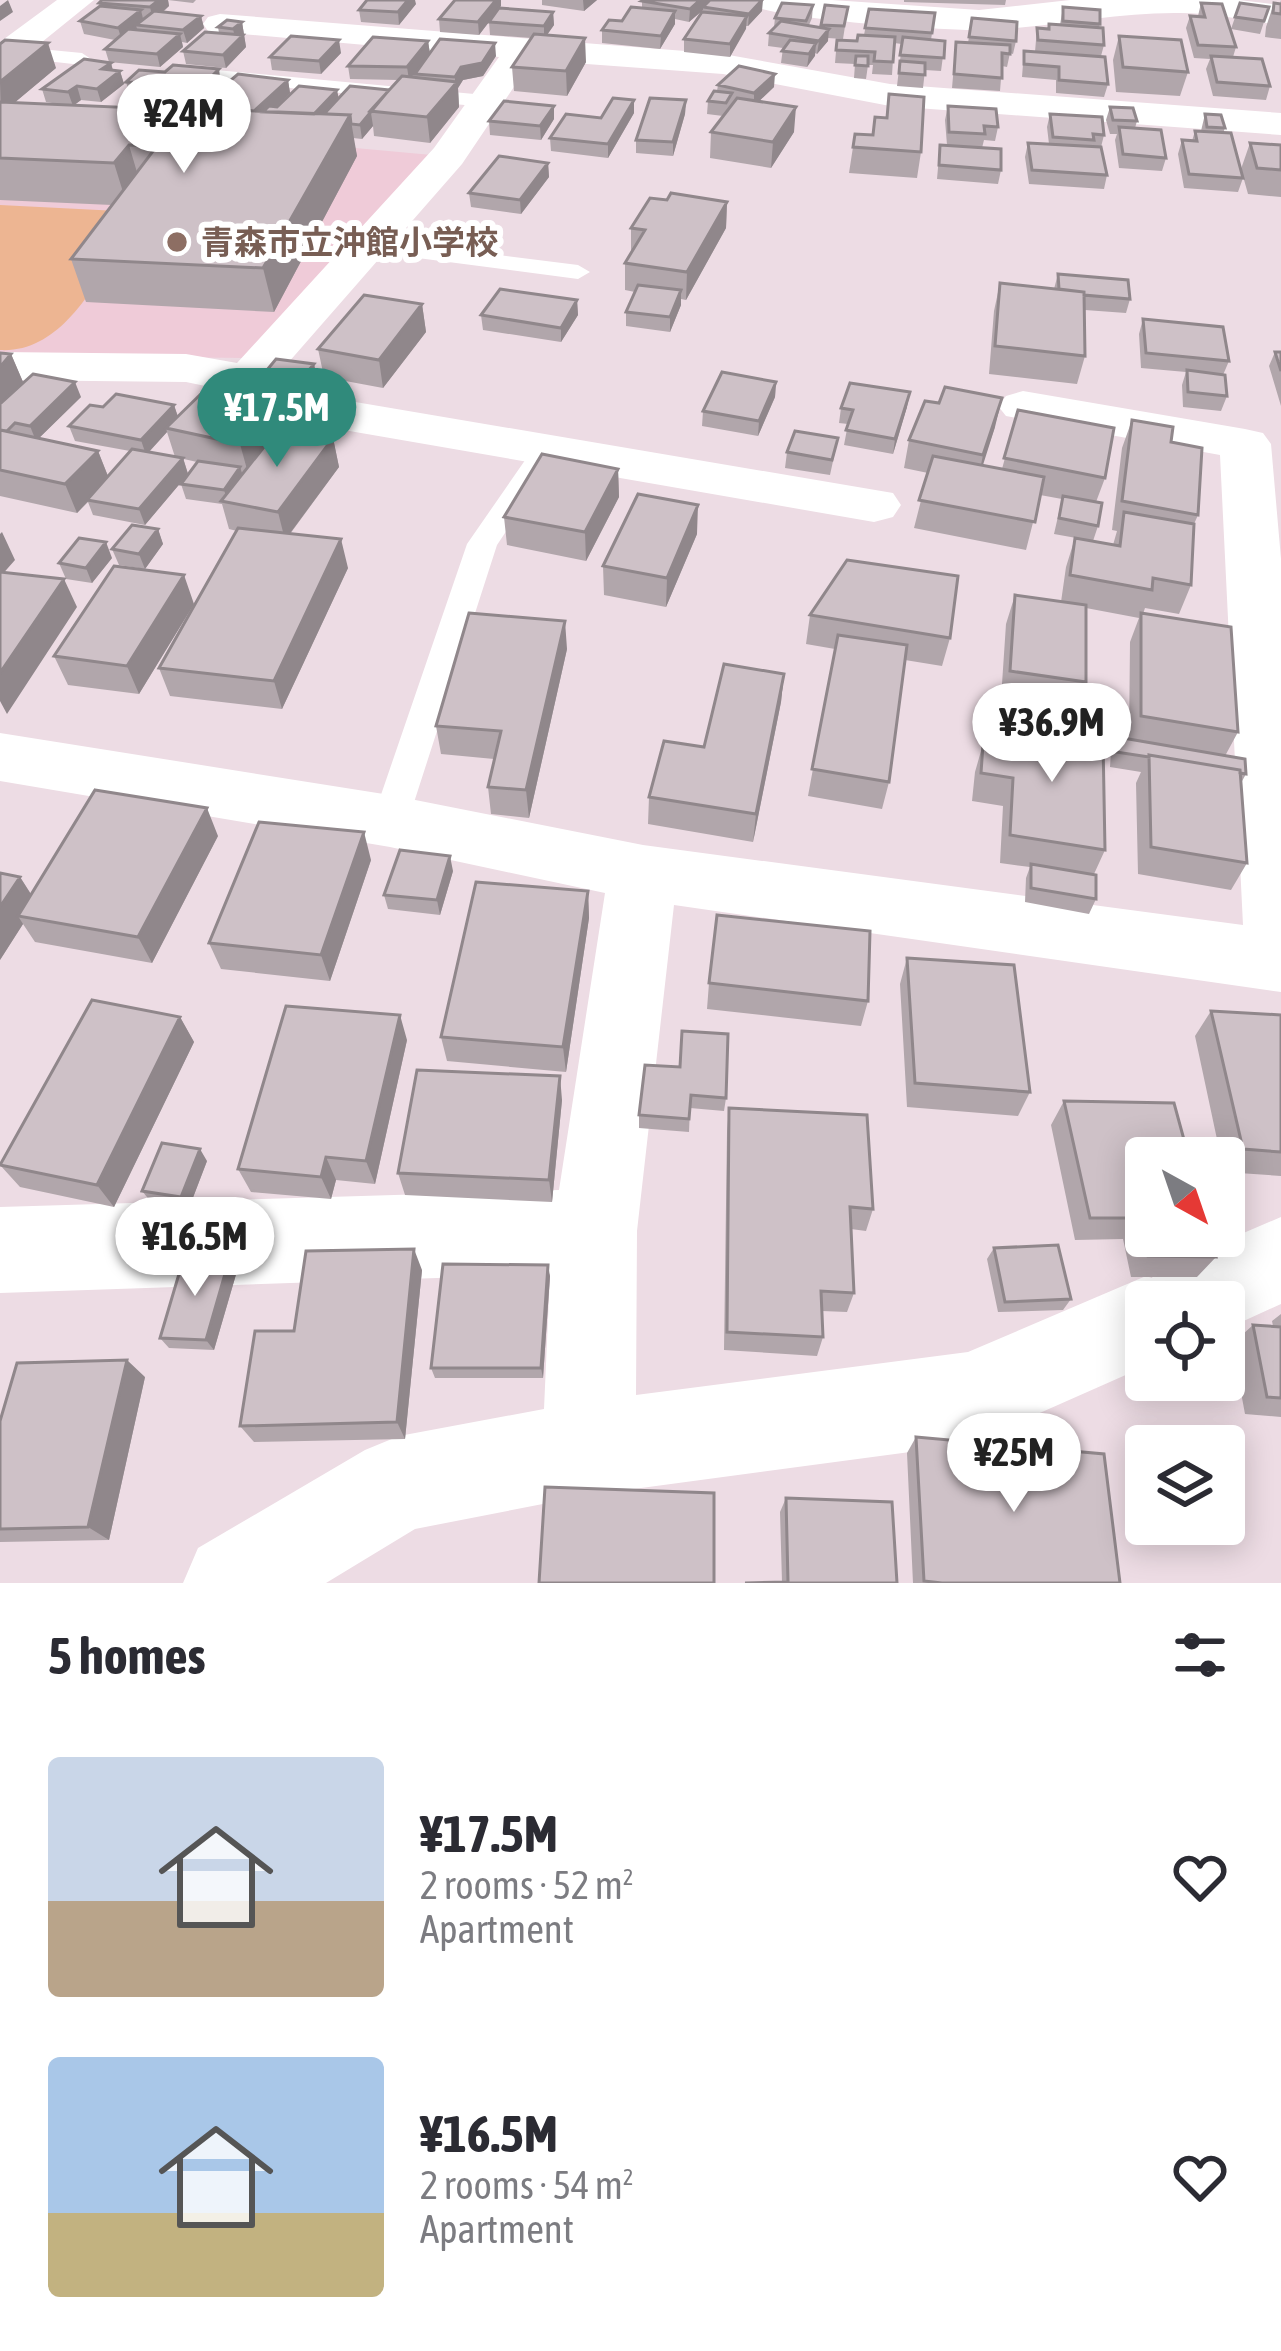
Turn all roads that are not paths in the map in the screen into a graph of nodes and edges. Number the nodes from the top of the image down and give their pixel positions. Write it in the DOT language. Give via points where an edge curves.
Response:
graph roads {
  1 [pos="78,0"];
  2 [pos="757,0"];
  3 [pos="434,13"];
  4 [pos="1281,15"];
  5 [pos="220,24"];
  6 [pos="410,38"];
  7 [pos="522,49"];
  8 [pos="5,52"];
  9 [pos="82,59"];
  10 [pos="174,72"];
  11 [pos="485,101"];
  12 [pos="1281,124"];
  13 [pos="372,246"];
  14 [pos="578,272"];
  15 [pos="0,366"];
  16 [pos="248,379"];
  17 [pos="1023,406"];
  18 [pos="547,449"];
  19 [pos="874,505"];
  20 [pos="0,757"];
  21 [pos="390,820"];
  22 [pos="643,873"];
  23 [pos="595,1231"];
  24 [pos="0,1250"];
  25 [pos="1281,1260"];
  26 [pos="1234,1281"];
  27 [pos="1125,1329"];
  28 [pos="589,1448"];
  29 [pos="232,1583"];
  1 -- 8 [label="street"];
  2 -- 4 [label="street" via="980,20 1121,4"];
  3 -- 6 [label="street"];
  5 -- 6 [label="street"];
  6 -- 7 [label="street"];
  7 -- 11 [label="street"];
  7 -- 12 [label="street" via="723,64 890,95"];
  8 -- 9 [label="lane"];
  10 -- 11 [label="lane"];
  11 -- 13 [label="street"];
  13 -- 14 [label="lane"];
  13 -- 16 [label="street"];
  15 -- 16 [label="street" via="186,368"];
  16 -- 18 [label="street" via="234,396"];
  17 -- 22 [label="street" via="1245,444 1281,961"];
  18 -- 19 [label="street"];
  18 -- 21 [label="lane" via="482,544"];
  20 -- 21 [label="street"];
  21 -- 22 [label="street"];
  22 -- 23 [label="street"];
  23 -- 24 [label="street"];
  23 -- 28 [label="street"];
  25 -- 26 [label="street"];
  27 -- 28 [label="street" via="970,1398"];
  28 -- 29 [label="street" via="399,1484"];
}
